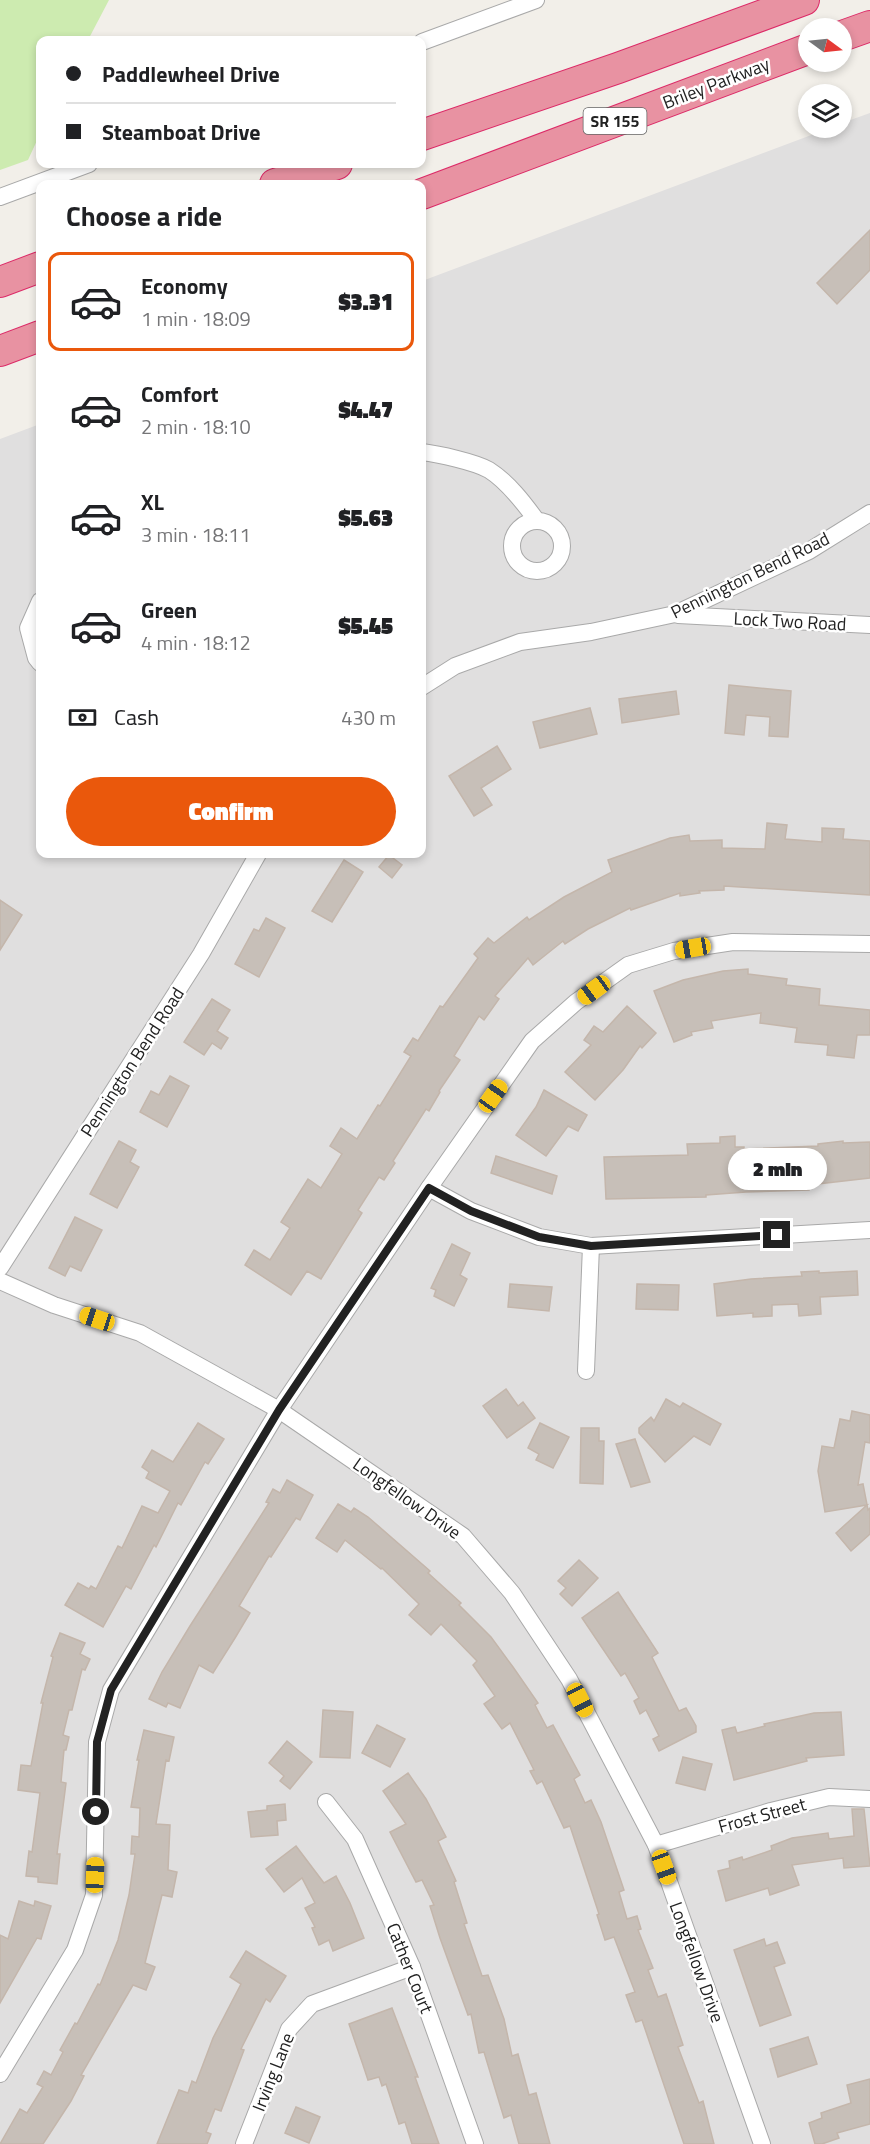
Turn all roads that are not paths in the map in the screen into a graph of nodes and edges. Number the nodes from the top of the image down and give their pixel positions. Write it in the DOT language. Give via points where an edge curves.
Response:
graph roads {
  1 [pos="537,0"];
  2 [pos="804,0"];
  3 [pos="870,26"];
  4 [pos="852,32"];
  5 [pos="426,41"];
  6 [pos="798,53"];
  7 [pos="426,134"];
  8 [pos="78,168"];
  9 [pos="325,168"];
  10 [pos="46,180"];
  11 [pos="287,180"];
  12 [pos="36,184"];
  13 [pos="426,192"];
  14 [pos="0,197"];
  15 [pos="36,268"];
  16 [pos="0,282"];
  17 [pos="36,338"];
  18 [pos="0,351"];
  19 [pos="426,452"];
  20 [pos="870,513"];
  21 [pos="537,521"];
  22 [pos="36,610"];
  23 [pos="675,614"];
  24 [pos="870,625"];
  25 [pos="36,658"];
  26 [pos="426,684"];
  27 [pos="256,858"];
  28 [pos="870,944"];
  29 [pos="429,1188"];
  30 [pos="870,1230"];
  31 [pos="591,1246"];
  32 [pos="0,1268"];
  33 [pos="0,1281"];
  34 [pos="586,1371"];
  35 [pos="279,1410"];
  36 [pos="870,1799"];
  37 [pos="326,1802"];
  38 [pos="656,1845"];
  39 [pos="412,1967"];
  40 [pos="0,2074"];
  41 [pos="244,2144"];
  42 [pos="475,2144"];
  43 [pos="762,2144"];
  1 -- 5 [label="street"];
  2 -- 7 [label="highway, SR 155"];
  3 -- 4 [label="highway"];
  6 -- 13 [label="highway, Briley Parkway / SR 155"];
  8 -- 10 [label="street"];
  9 -- 11 [label="highway"];
  12 -- 14 [label="street"];
  15 -- 16 [label="highway"];
  17 -- 18 [label="highway"];
  19 -- 21 [label="street" via="489,470 521,499"];
  20 -- 23 [label="street, Pennington Bend Road" via="809,551"];
  22 -- 25 [label="street" via="28,628"];
  23 -- 24 [label="street, Lock Two Road"];
  23 -- 26 [label="street, Pennington Bend Road" via="520,642 455,666"];
  27 -- 32 [label="street, Pennington Bend Road" via="201,954"];
  28 -- 29 [label="street" via="733,942 674,951 628,965 576,1002 532,1041"];
  29 -- 31 [label="street" via="471,1211 539,1237"];
  29 -- 35 [label="street"];
  30 -- 31 [label="street"];
  31 -- 34 [label="street"];
  33 -- 35 [label="street, Longfellow Drive" via="54,1305 140,1333"];
  35 -- 38 [label="street, Longfellow Drive" via="463,1536 512,1593 569,1679"];
  35 -- 40 [label="street" via="111,1690 97,1742 94,1895 75,1950"];
  36 -- 38 [label="street, Frost Street" via="829,1797"];
  37 -- 39 [label="street, Cather Court" via="355,1839"];
  38 -- 43 [label="street, Longfellow Drive"];
  39 -- 41 [label="street, Irving Lane" via="312,2004 289,2029"];
  39 -- 42 [label="street, Cather Court"];
}
